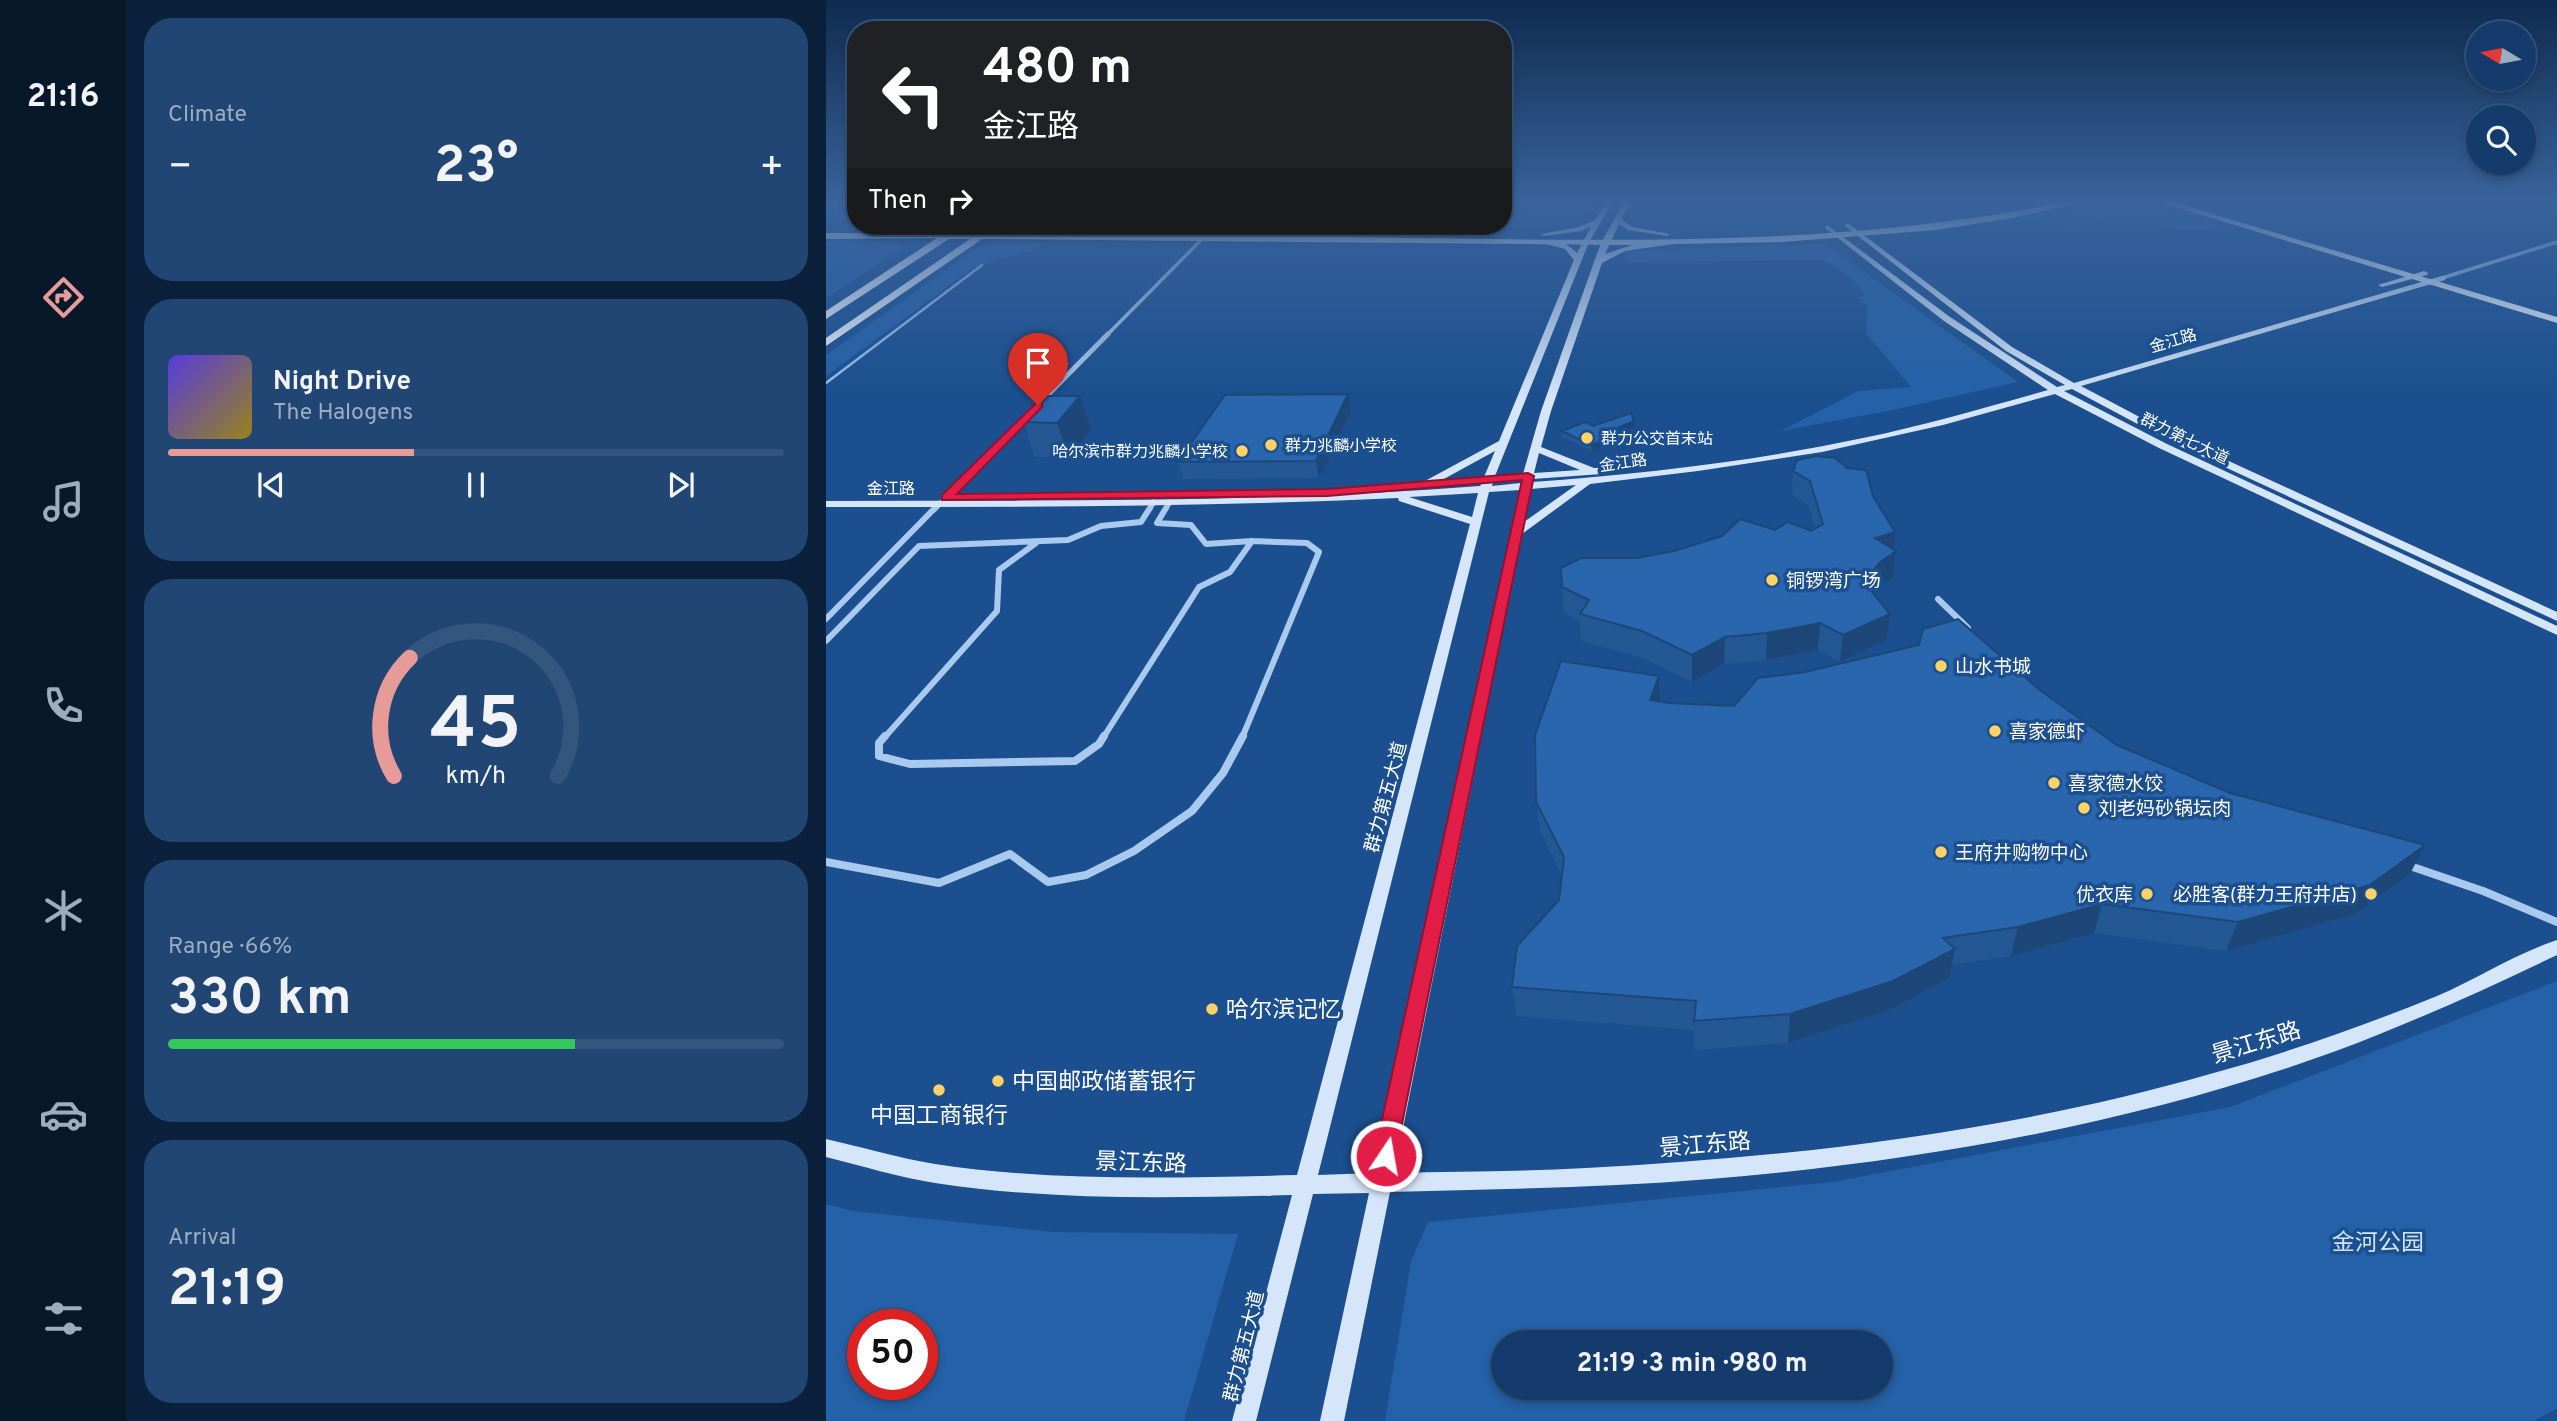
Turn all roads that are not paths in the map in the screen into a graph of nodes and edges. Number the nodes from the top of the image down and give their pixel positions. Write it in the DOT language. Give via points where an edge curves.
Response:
graph roads {
  1 [pos="885,266"];
  2 [pos="902,266"];
  3 [pos="923,266"];
  4 [pos="930,266"];
  5 [pos="1175,266"];
  6 [pos="1575,266"];
  7 [pos="1597,266"];
  8 [pos="1878,266"];
  9 [pos="1905,266"];
  10 [pos="2376,266"];
  11 [pos="2393,266"];
  12 [pos="2479,266"];
  13 [pos="2411,277"];
  14 [pos="2427,277"];
  15 [pos="2442,278"];
  16 [pos="826,305"];
  17 [pos="2557,312"];
  18 [pos="826,316"];
  19 [pos="2557,320"];
  20 [pos="826,331"];
  21 [pos="826,343"];
  22 [pos="2068,383"];
  23 [pos="2052,388"];
  24 [pos="1503,443"];
  25 [pos="1536,448"];
  26 [pos="1595,472"];
  27 [pos="1527,482"];
  28 [pos="1587,483"];
  29 [pos="1426,484"];
  30 [pos="1487,485"];
  31 [pos="1392,496"];
  32 [pos="826,497"];
  33 [pos="943,500"];
  34 [pos="1154,502"];
  35 [pos="1170,502"];
  36 [pos="826,504"];
  37 [pos="1476,522"];
  38 [pos="1517,531"];
  39 [pos="1252,541"];
  40 [pos="1036,543"];
  41 [pos="1938,598"];
  42 [pos="2557,617"];
  43 [pos="826,619"];
  44 [pos="2557,631"];
  45 [pos="1973,633"];
  46 [pos="826,641"];
  47 [pos="826,862"];
  48 [pos="2397,862"];
  49 [pos="2557,922"];
  50 [pos="2557,947"];
  51 [pos="826,1148"];
  52 [pos="1380,1183"];
  53 [pos="1304,1187"];
  54 [pos="1244,1421"];
  55 [pos="1332,1421"];
  1 -- 16 [label="main road"];
  2 -- 18 [label="main road"];
  3 -- 20 [label="main road"];
  4 -- 21 [label="main road"];
  5 -- 33 [label="street"];
  6 -- 24 [label="main road, 群力第五大道"];
  7 -- 25 [label="main road"];
  8 -- 23 [label="main road, 群力第七大道" via="1947,320"];
  9 -- 22 [label="main road, 群力第七大道" via="2009,349"];
  10 -- 13 [label="main road"];
  11 -- 14 [label="main road"];
  12 -- 15 [label="street"];
  13 -- 14 [label="main road, 金江路"];
  13 -- 22 [label="main road, 金江路"];
  14 -- 15 [label="main road, 金江路"];
  14 -- 19 [label="main road"];
  14 -- 22 [label="main road, 金江路"];
  15 -- 17 [label="main road"];
  22 -- 23 [label="main road, 金江路"];
  22 -- 42 [label="main road, 群力第七大道" via="2179,442"];
  23 -- 26 [label="main road, 金江路" via="1832,438"];
  23 -- 28 [label="main road, 金江路" via="1930,425 1825,448"];
  23 -- 44 [label="main road, 群力第七大道" via="2164,446"];
  24 -- 29 [label="main road"];
  24 -- 30 [label="main road, 群力第五大道"];
  25 -- 26 [label="main road"];
  25 -- 27 [label="main road"];
  26 -- 27 [label="main road, 金江路"];
  27 -- 28 [label="main road, 金江路"];
  27 -- 30 [label="main road, 金江路"];
  27 -- 38 [label="main road"];
  28 -- 38 [label="main road"];
  29 -- 30 [label="main road, 金江路"];
  29 -- 33 [label="main road, 金江路" via="1265,495"];
  30 -- 31 [label="main road, 金江路"];
  30 -- 37 [label="main road, 群力第五大道"];
  31 -- 35 [label="main road, 金江路"];
  31 -- 37 [label="main road"];
  32 -- 33 [label="main road, 金江路"];
  33 -- 34 [label="main road, 金江路"];
  33 -- 36 [label="main road, 金江路"];
  33 -- 43 [label="street"];
  34 -- 35 [label="main road, 金江路"];
  34 -- 40 [label="street" via="1141,522 1101,526 1068,540"];
  35 -- 39 [label="street" via="1157,523 1191,525 1206,544"];
  37 -- 53 [label="main road, 群力第五大道"];
  38 -- 52 [label="main road"];
  39 -- 40 [label="street" via="1230,572 1199,587 1099,744 1075,761 910,764 879,756 879,743 997,611 999,570"];
  39 -- 47 [label="street" via="1307,543 1319,552 1244,734 1223,773 1192,811 1134,851 1086,875 1048,882 1010,854 939,883"];
  40 -- 46 [label="street" via="919,546"];
  41 -- 45 [label="street"];
  48 -- 49 [label="street"];
  50 -- 52 [label="main road, 景江东路" via="2432,1007 2353,1036 2201,1084 2054,1119 1881,1150 1723,1168 1589,1178"];
  51 -- 53 [label="main road, 景江东路" via="942,1174 1018,1182 1181,1189"];
  52 -- 53 [label="main road, 景江东路"];
  52 -- 55 [label="main road"];
  53 -- 54 [label="main road, 群力第五大道"];
}
